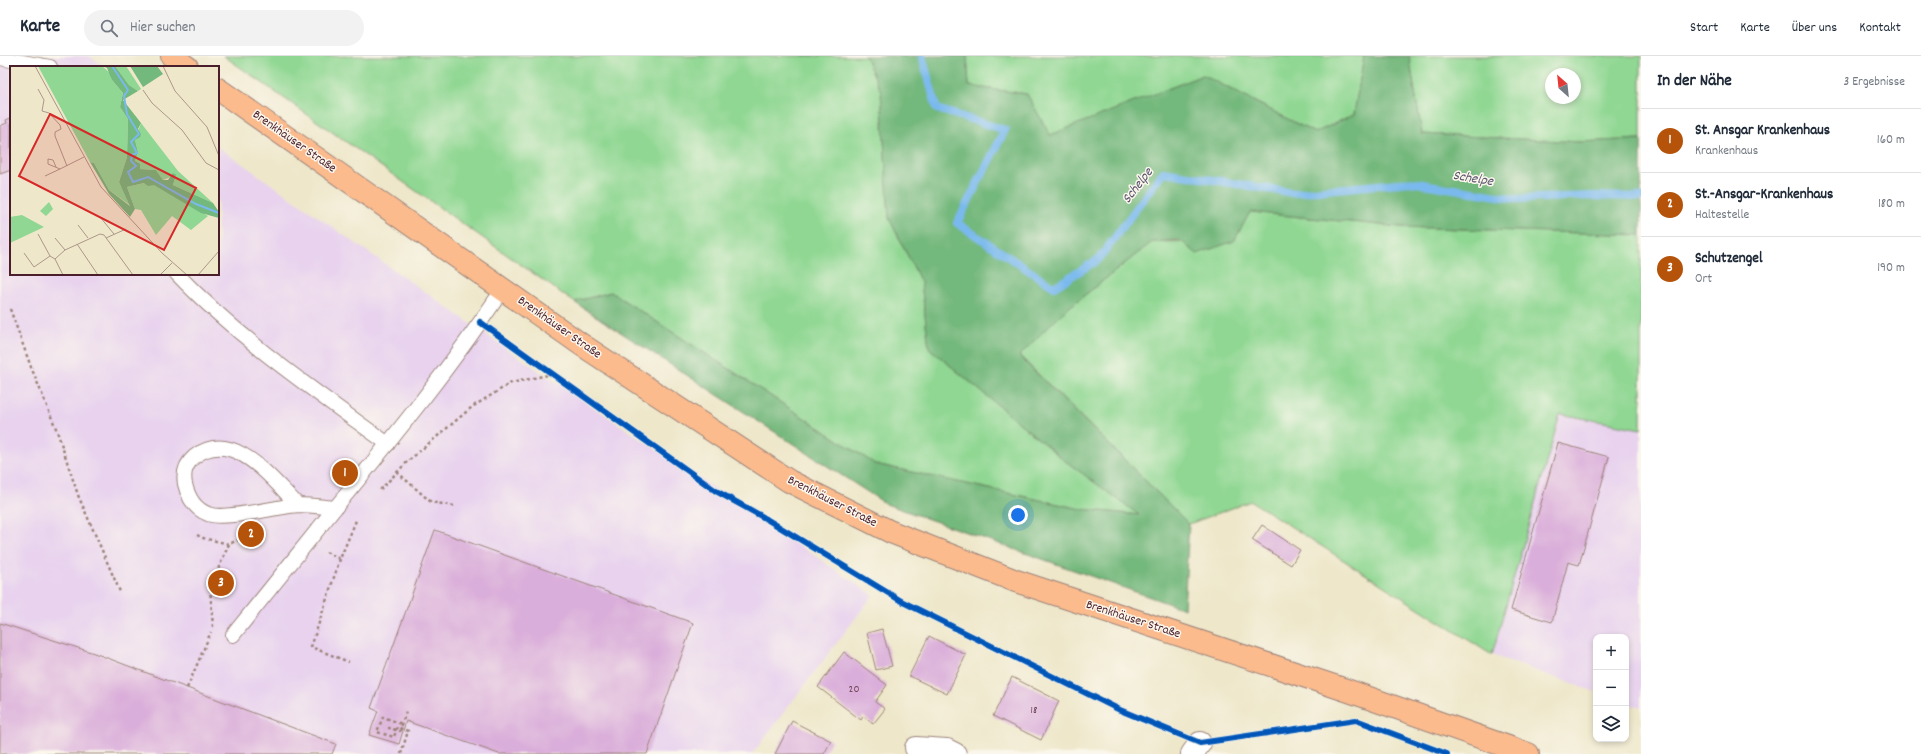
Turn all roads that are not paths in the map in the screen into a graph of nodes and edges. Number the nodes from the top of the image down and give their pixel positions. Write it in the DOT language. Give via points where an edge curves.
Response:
graph roads {
  1 [pos="172,56"];
  2 [pos="0,58"];
  3 [pos="44,66"];
  4 [pos="186,66"];
  5 [pos="219,90"];
  6 [pos="179,275"];
  7 [pos="503,289"];
  8 [pos="388,444"];
  9 [pos="298,505"];
  10 [pos="335,508"];
  11 [pos="233,635"];
  12 [pos="916,748"];
  13 [pos="955,754"];
  14 [pos="1528,754"];
  1 -- 4 [label="main road"];
  2 -- 3 [label="lane"];
  5 -- 7 [label="main road, Brenkhäuser Straße"];
  6 -- 8 [label="lane" via="205,303 263,350"];
  7 -- 8 [label="lane"];
  7 -- 14 [label="main road, Brenkhäuser Straße" via="588,349 789,481 891,532 1016,581 1348,690"];
  8 -- 10 [label="lane"];
  9 -- 9 [label="lane" via="256,464 235,450 211,448 202,452 186,466 184,477 189,494 197,508 209,515 227,516"];
  9 -- 10 [label="lane"];
  10 -- 11 [label="lane"];
  12 -- 13 [label="street" via="947,750"];
}
